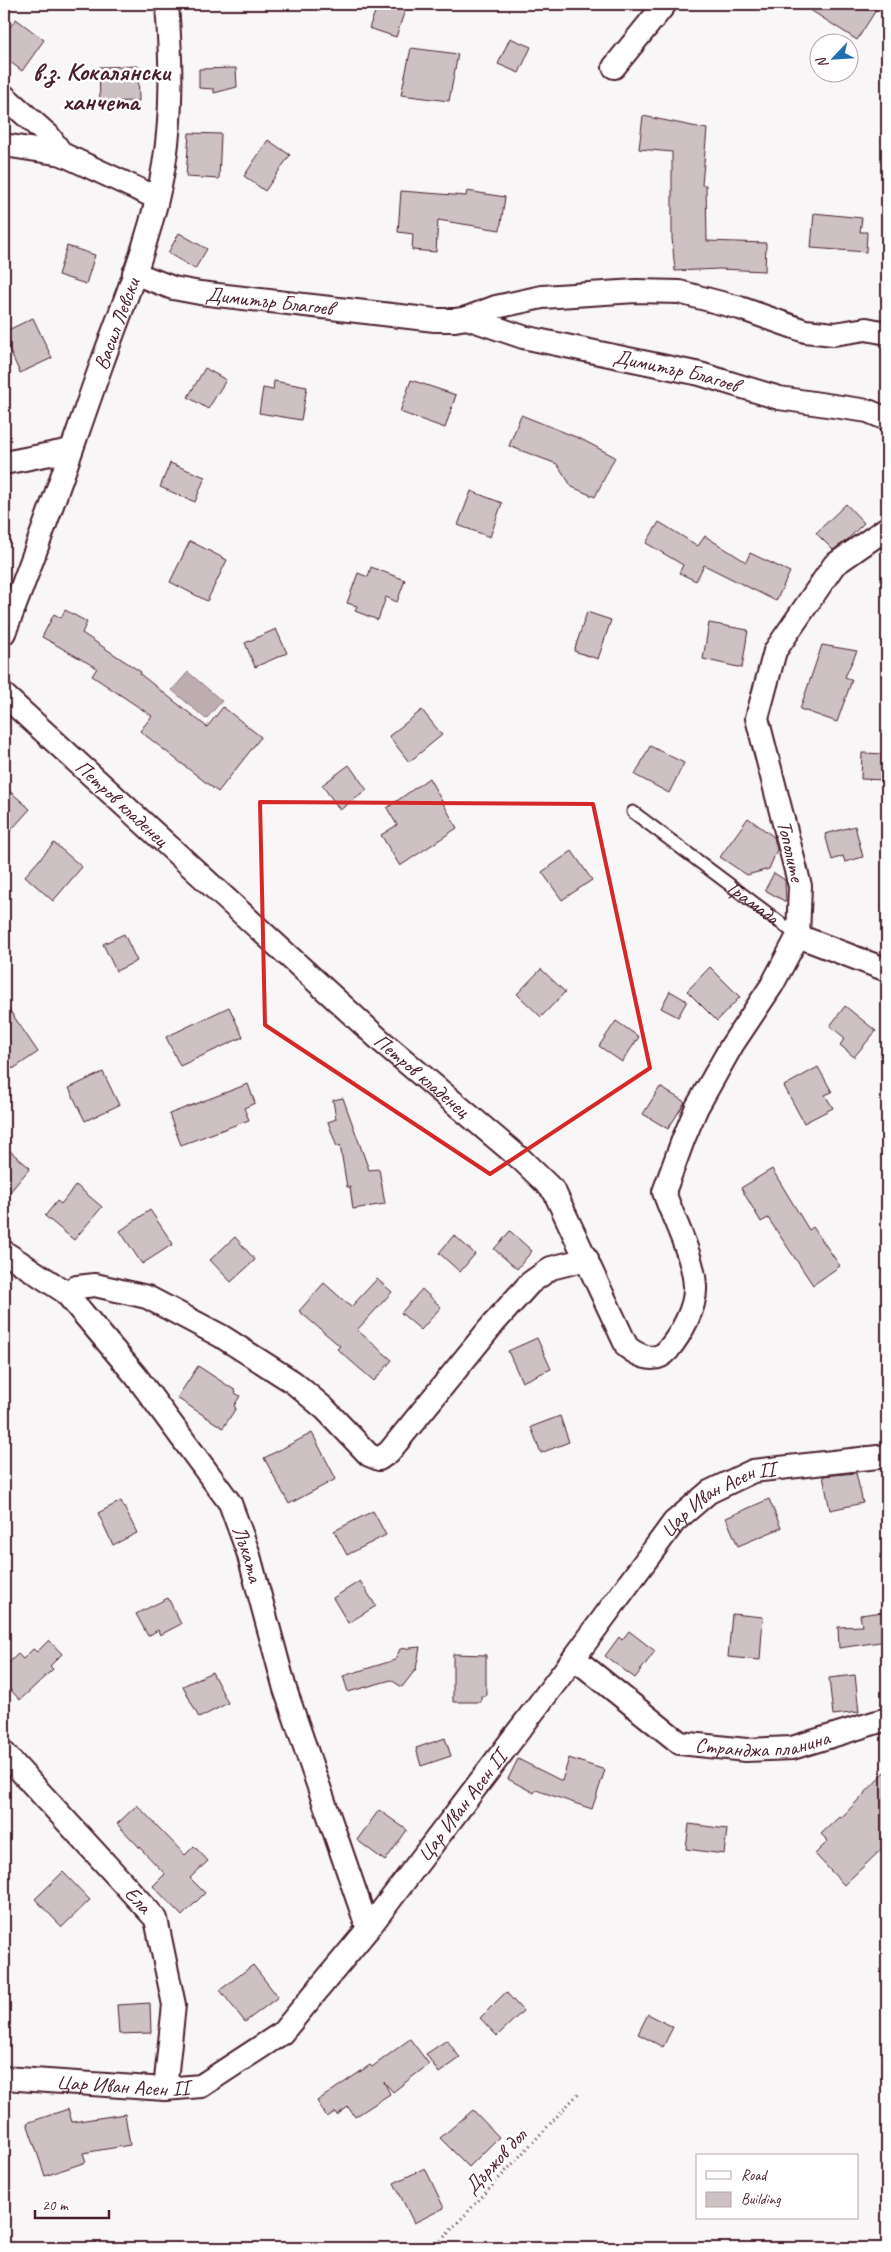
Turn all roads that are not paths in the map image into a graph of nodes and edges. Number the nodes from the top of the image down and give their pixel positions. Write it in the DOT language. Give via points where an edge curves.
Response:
graph roads {
  1 [pos="168,4"];
  2 [pos="665,4"];
  3 [pos="614,67"];
  4 [pos="4,96"];
  5 [pos="4,145"];
  6 [pos="62,154"];
  7 [pos="157,198"];
  8 [pos="134,273"];
  9 [pos="467,318"];
  10 [pos="887,333"];
  11 [pos="887,419"];
  12 [pos="71,450"];
  13 [pos="4,463"];
  14 [pos="887,528"];
  15 [pos="4,633"];
  16 [pos="4,695"];
  17 [pos="633,812"];
  18 [pos="798,936"];
  19 [pos="887,970"];
  20 [pos="664,1192"];
  21 [pos="4,1252"];
  22 [pos="587,1258"];
  23 [pos="66,1292"];
  24 [pos="887,1456"];
  25 [pos="574,1658"];
  26 [pos="887,1719"];
  27 [pos="4,1753"];
  28 [pos="368,1929"];
  29 [pos="4,2078"];
  30 [pos="165,2089"];
  1 -- 7 [label="street, Васил Левски" via="171,114"];
  2 -- 3 [label="street"];
  4 -- 6 [label="street" via="44,131"];
  5 -- 6 [label="street"];
  6 -- 7 [label="street"];
  7 -- 8 [label="street, Васил Левски"];
  8 -- 9 [label="street, Димитър Благоев" via="173,288 200,293 435,320"];
  8 -- 12 [label="street, Васил Левски"];
  9 -- 10 [label="street, Димитър Благоев" via="496,307 542,297 636,291 679,292 740,308 805,331 834,334 866,329"];
  9 -- 11 [label="street, Димитър Благоев" via="523,337 700,374 779,398 868,411"];
  12 -- 13 [label="street"];
  12 -- 15 [label="street, Васил Левски"];
  14 -- 18 [label="street, Тополите" via="834,564 775,651 757,718 800,886"];
  16 -- 22 [label="street, Петров кладенец" via="380,1040 529,1166 554,1191"];
  17 -- 18 [label="lane, Грамада"];
  18 -- 19 [label="street, Грамада"];
  18 -- 20 [label="street, Тополите" via="698,1107"];
  20 -- 22 [label="street, Петров кладенец" via="688,1254 695,1288 690,1313 663,1356 638,1355 627,1347"];
  21 -- 23 [label="street, Лъката"];
  22 -- 23 [label="street" via="551,1268 530,1283 389,1452 379,1459 369,1455 325,1409 293,1382 221,1336 147,1296 95,1285"];
  23 -- 28 [label="street, Лъката" via="136,1376 230,1503 248,1552 285,1690"];
  24 -- 25 [label="street, Цар Иван Асен II" via="753,1471 709,1492 674,1522"];
  25 -- 26 [label="street, Странджа планина" via="680,1743 746,1750 792,1748"];
  25 -- 28 [label="street, Цар Иван Асен II"];
  27 -- 30 [label="street, Ела" via="156,1919 174,2005"];
  28 -- 30 [label="street, Цар Иван Асен II" via="282,2033 201,2086"];
  29 -- 30 [label="street, Цар Иван Асен II"];
}
